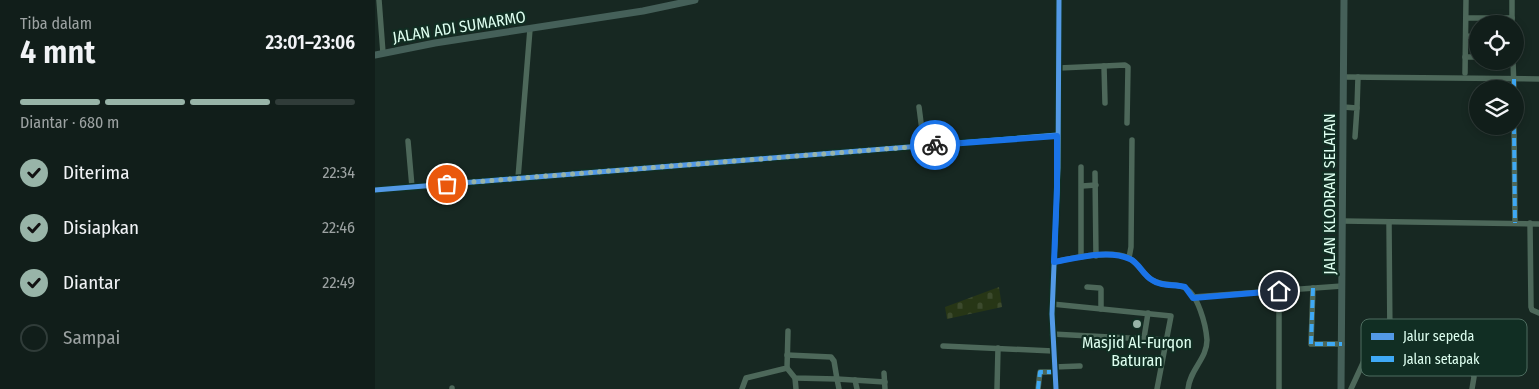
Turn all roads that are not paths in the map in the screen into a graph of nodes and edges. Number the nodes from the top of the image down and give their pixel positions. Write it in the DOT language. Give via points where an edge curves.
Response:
graph roads {
  1 [pos="379,0"];
  2 [pos="695,0"];
  3 [pos="1059,0"];
  4 [pos="1344,0"];
  5 [pos="1466,0"];
  6 [pos="1512,0"];
  7 [pos="1512,15"];
  8 [pos="1466,18"];
  9 [pos="1469,18"];
  10 [pos="529,29"];
  11 [pos="1466,36"];
  12 [pos="383,53"];
  13 [pos="375,55"];
  14 [pos="1465,57"];
  15 [pos="1469,57"];
  16 [pos="1104,66"];
  17 [pos="1059,68"];
  18 [pos="1514,70"];
  19 [pos="1465,73"];
  20 [pos="1344,77"];
  21 [pos="1358,77"];
  22 [pos="1514,79"];
  23 [pos="1539,79"];
  24 [pos="1105,103"];
  25 [pos="919,107"];
  26 [pos="1343,107"];
  27 [pos="1357,108"];
  28 [pos="1127,123"];
  29 [pos="1514,135"];
  30 [pos="1057,136"];
  31 [pos="1355,137"];
  32 [pos="1132,140"];
  33 [pos="408,141"];
  34 [pos="923,146"];
  35 [pos="1081,167"];
  36 [pos="1095,173"];
  37 [pos="518,178"];
  38 [pos="1081,186"];
  39 [pos="1096,186"];
  40 [pos="411,187"];
  41 [pos="375,190"];
  42 [pos="1343,221"];
  43 [pos="1389,222"];
  44 [pos="1515,223"];
  45 [pos="1530,223"];
  46 [pos="1539,224"];
  47 [pos="1096,256"];
  48 [pos="1081,257"];
  49 [pos="1129,258"];
  50 [pos="1054,262"];
  51 [pos="1342,286"];
  52 [pos="1087,287"];
  53 [pos="1313,288"];
  54 [pos="1279,291"];
  55 [pos="1193,298"];
  56 [pos="1052,304"];
  57 [pos="1101,309"];
  58 [pos="1148,313"];
  59 [pos="1539,313"];
  60 [pos="1390,319"];
  61 [pos="788,331"];
  62 [pos="1052,334"];
  63 [pos="1144,338"];
  64 [pos="1167,340"];
  65 [pos="1342,344"];
  66 [pos="943,346"];
  67 [pos="998,348"];
  68 [pos="1053,351"];
  69 [pos="787,355"];
  70 [pos="1080,366"];
  71 [pos="1361,367"];
  72 [pos="787,368"];
  73 [pos="1055,370"];
  74 [pos="884,372"];
  75 [pos="1474,376"];
  76 [pos="795,378"];
  77 [pos="837,379"];
  78 [pos="855,380"];
  79 [pos="885,382"];
  80 [pos="742,389"];
  81 [pos="796,389"];
  82 [pos="839,389"];
  83 [pos="857,389"];
  84 [pos="885,389"];
  85 [pos="997,389"];
  86 [pos="1038,389"];
  87 [pos="1056,389"];
  88 [pos="1157,389"];
  89 [pos="1188,389"];
  90 [pos="1279,389"];
  91 [pos="1341,389"];
  92 [pos="1351,389"];
  93 [pos="1472,389"];
  1 -- 12 [label="street"];
  2 -- 10 [label="main road, JALAN ADI SUMARMO"];
  3 -- 17 [label="street"];
  4 -- 20 [label="main road, JALAN KLODRAN SELATAN"];
  5 -- 8 [label="street"];
  6 -- 7 [label="street"];
  8 -- 9 [label="street"];
  8 -- 11 [label="street"];
  10 -- 12 [label="main road, JALAN ADI SUMARMO"];
  10 -- 37 [label="street"];
  11 -- 14 [label="street"];
  12 -- 13 [label="main road, JALAN ADI SUMARMO"];
  14 -- 15 [label="street"];
  14 -- 19 [label="street"];
  16 -- 17 [label="street"];
  16 -- 24 [label="street"];
  16 -- 28 [label="street" via="1128,67"];
  17 -- 30 [label="street"];
  18 -- 22 [label="street"];
  20 -- 21 [label="street"];
  20 -- 26 [label="main road, JALAN KLODRAN SELATAN"];
  21 -- 22 [label="street"];
  21 -- 27 [label="street"];
  22 -- 23 [label="street"];
  25 -- 34 [label="street"];
  26 -- 27 [label="street"];
  26 -- 42 [label="main road, JALAN KLODRAN SELATAN"];
  27 -- 31 [label="street"];
  29 -- 44 [label="street"];
  30 -- 34 [label="street"];
  30 -- 50 [label="street"];
  32 -- 49 [label="street"];
  33 -- 40 [label="street"];
  34 -- 37 [label="street"];
  35 -- 38 [label="street"];
  36 -- 39 [label="street"];
  37 -- 40 [label="street"];
  38 -- 39 [label="street"];
  38 -- 48 [label="street"];
  39 -- 47 [label="street"];
  40 -- 41 [label="street"];
  42 -- 43 [label="street"];
  42 -- 51 [label="main road, JALAN KLODRAN SELATAN"];
  43 -- 44 [label="street"];
  43 -- 60 [label="street"];
  44 -- 45 [label="street"];
  45 -- 46 [label="street"];
  45 -- 59 [label="street" via="1531,307"];
  47 -- 48 [label="street"];
  47 -- 49 [label="street" via="1113,254"];
  48 -- 50 [label="street"];
  49 -- 55 [label="street" via="1153,281 1185,287"];
  50 -- 56 [label="street"];
  51 -- 53 [label="street"];
  51 -- 65 [label="main road, JALAN KLODRAN SELATAN"];
  52 -- 57 [label="street" via="1101,289"];
  53 -- 54 [label="street"];
  53 -- 65 [label="street" via="1311,344"];
  54 -- 55 [label="street"];
  54 -- 90 [label="street"];
  55 -- 89 [label="street" via="1204,319 1207,346"];
  56 -- 57 [label="street"];
  56 -- 62 [label="street"];
  57 -- 58 [label="street"];
  58 -- 63 [label="street"];
  58 -- 64 [label="street" via="1171,316"];
  61 -- 69 [label="street"];
  62 -- 63 [label="street"];
  62 -- 68 [label="street"];
  63 -- 64 [label="street"];
  64 -- 88 [label="street"];
  65 -- 91 [label="main road, JALAN KLODRAN SELATAN"];
  66 -- 67 [label="street"];
  67 -- 68 [label="street"];
  67 -- 85 [label="street"];
  68 -- 73 [label="street"];
  69 -- 72 [label="street"];
  69 -- 77 [label="street" via="833,358"];
  70 -- 73 [label="street"];
  71 -- 92 [label="street"];
  72 -- 76 [label="street"];
  72 -- 80 [label="street" via="746,378"];
  73 -- 86 [label="street" via="1040,371"];
  73 -- 87 [label="street"];
  74 -- 79 [label="street"];
  75 -- 93 [label="street"];
  76 -- 77 [label="street"];
  76 -- 81 [label="street"];
  77 -- 78 [label="street"];
  77 -- 82 [label="street"];
  78 -- 79 [label="street"];
  78 -- 83 [label="street"];
  79 -- 84 [label="street"];
}
